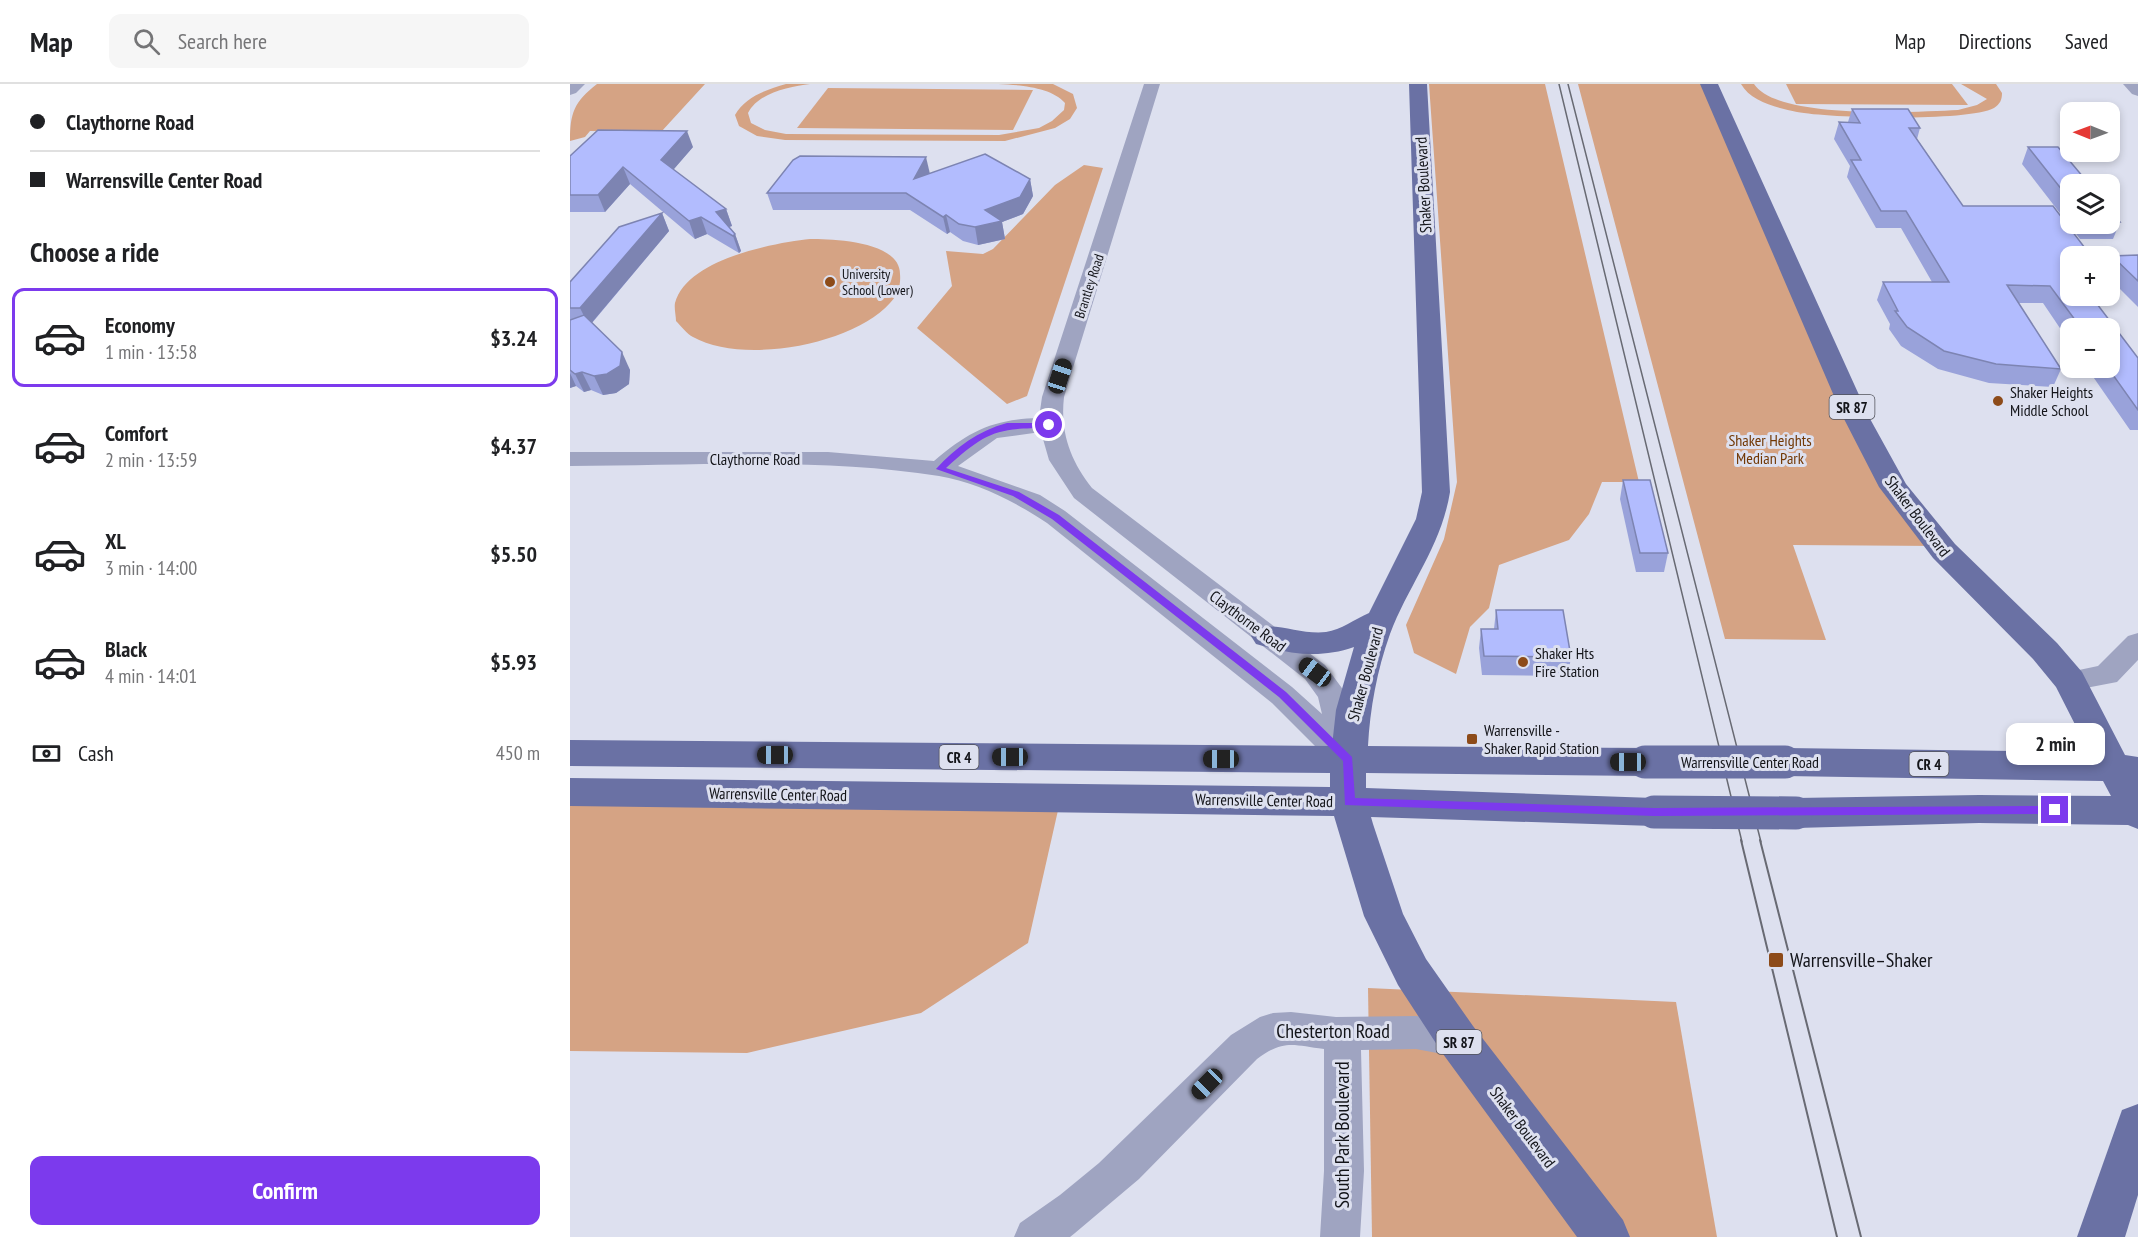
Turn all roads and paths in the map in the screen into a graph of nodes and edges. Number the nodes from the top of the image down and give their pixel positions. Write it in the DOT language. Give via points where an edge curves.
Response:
graph roads {
  1 [pos="577,84"];
  2 [pos="1152,84"];
  3 [pos="1418,84"];
  4 [pos="1709,84"];
  5 [pos="2131,84"];
  6 [pos="570,90"];
  7 [pos="2138,91"];
  8 [pos="1049,425"];
  9 [pos="570,459"];
  10 [pos="940,469"];
  11 [pos="1076,485"];
  12 [pos="1379,621"];
  13 [pos="1267,636"];
  14 [pos="2138,643"];
  15 [pos="2070,681"];
  16 [pos="570,753"];
  17 [pos="1348,760"];
  18 [pos="2127,768"];
  19 [pos="570,792"];
  20 [pos="1349,802"];
  21 [pos="2138,812"];
  22 [pos="1342,1034"];
  23 [pos="1458,1040"];
  24 [pos="2138,1125"];
  25 [pos="1034,1237"];
  26 [pos="1340,1237"];
  27 [pos="1606,1237"];
  28 [pos="2101,1237"];
  1 -- 6 [label="street"];
  2 -- 8 [label="street, Brantley Road" via="1053,397"];
  3 -- 12 [label="main road, Shaker Boulevard / SR 87" via="1436,492 1431,519 1419,547"];
  4 -- 15 [label="main road, Shaker Boulevard / SR 87" via="1856,417 1893,487 1944,551"];
  5 -- 7 [label="street"];
  8 -- 10 [label="street" via="1007,426 988,431"];
  8 -- 11 [label="street, Brantley Road" via="1060,459"];
  9 -- 10 [label="street, Claythorne Road" via="828,459"];
  10 -- 17 [label="street, Claythorne Road" via="1016,494 1056,517 1282,695"];
  11 -- 13 [label="street, Claythorne Road" via="1092,502"];
  12 -- 13 [label="main road" via="1350,638 1329,644 1301,644"];
  12 -- 17 [label="main road, Shaker Boulevard / SR 87" via="1353,710"];
  13 -- 17 [label="street, Claythorne Road" via="1327,685 1337,708"];
  14 -- 15 [label="street" via="2107,675"];
  15 -- 18 [label="main road, Shaker Boulevard / SR 87"];
  16 -- 17 [label="main road, Warrensville Center Road / CR 4"];
  17 -- 18 [label="main road, Warrensville Center Road / CR 4, bridge"];
  17 -- 20 [label="main road, Shaker Boulevard / SR 87"];
  18 -- 21 [label="main road, Shaker Boulevard / SR 87"];
  19 -- 20 [label="main road, Warrensville Center Road"];
  20 -- 21 [label="main road, Warrensville Center Road, bridge" via="1654,812"];
  20 -- 23 [label="main road, Shaker Boulevard / SR 87" via="1373,884 1398,949"];
  22 -- 23 [label="street, Chesterton Road" via="1407,1031"];
  22 -- 25 [label="street, Chesterton Road" via="1271,1029 1232,1055 1135,1156"];
  22 -- 26 [label="street, South Park Boulevard" via="1344,1171"];
  23 -- 27 [label="main road, Shaker Boulevard / SR 87"];
  24 -- 28 [label="main road"];
}
